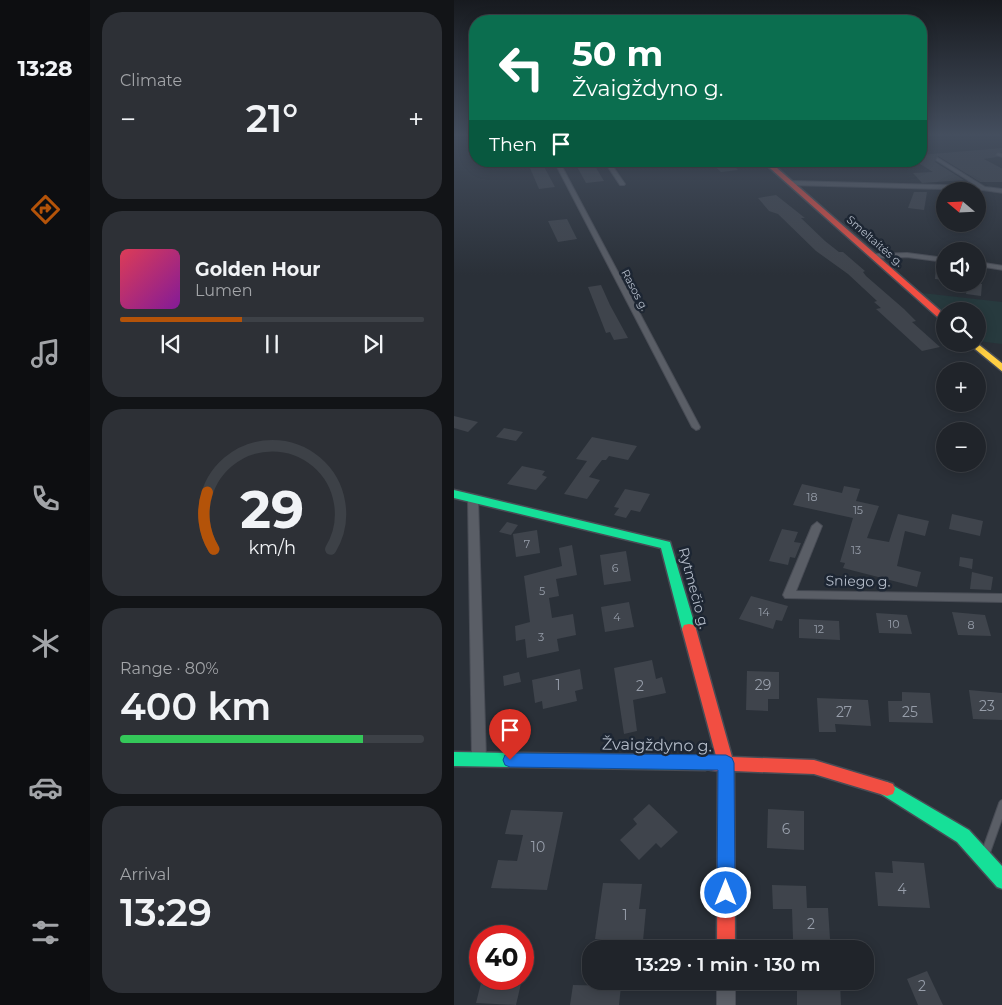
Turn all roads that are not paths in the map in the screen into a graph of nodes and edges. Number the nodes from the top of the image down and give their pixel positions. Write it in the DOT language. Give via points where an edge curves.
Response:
graph roads {
  1 [pos="567,182"];
  2 [pos="790,183"];
  3 [pos="936,187"];
  4 [pos="986,188"];
  5 [pos="1002,191"];
  6 [pos="873,256"];
  7 [pos="936,259"];
  8 [pos="986,265"];
  9 [pos="1002,268"];
  10 [pos="936,311"];
  11 [pos="982,352"];
  12 [pos="1002,369"];
  13 [pos="696,427"];
  14 [pos="454,494"];
  15 [pos="473,499"];
  16 [pos="817,526"];
  17 [pos="1002,598"];
  18 [pos="454,759"];
  19 [pos="479,759"];
  20 [pos="726,763"];
  21 [pos="1002,804"];
  22 [pos="984,857"];
  23 [pos="1002,881"];
  24 [pos="726,940"];
  25 [pos="726,990"];
  26 [pos="726,1005"];
  1 -- 13 [label="street, Rasos g."];
  2 -- 3 [label="street"];
  2 -- 6 [label="street, Smeltaitės g."];
  4 -- 5 [label="street"];
  6 -- 7 [label="street"];
  6 -- 10 [label="street, Smeltaitės g."];
  8 -- 9 [label="street"];
  11 -- 12 [label="street"];
  14 -- 15 [label="street, Rytmečio g."];
  15 -- 19 [label="street"];
  15 -- 20 [label="street, Rytmečio g." via="666,545"];
  16 -- 17 [label="street, Sniego g." via="789,595"];
  18 -- 19 [label="street, Žvaigždyno g."];
  19 -- 20 [label="street, Žvaigždyno g."];
  20 -- 22 [label="street, Žvaigždyno g." via="814,767 882,786 963,836"];
  20 -- 24 [label="street"];
  21 -- 22 [label="lane"];
  22 -- 23 [label="street, Žvaigždyno g."];
  25 -- 26 [label="street"];
}
